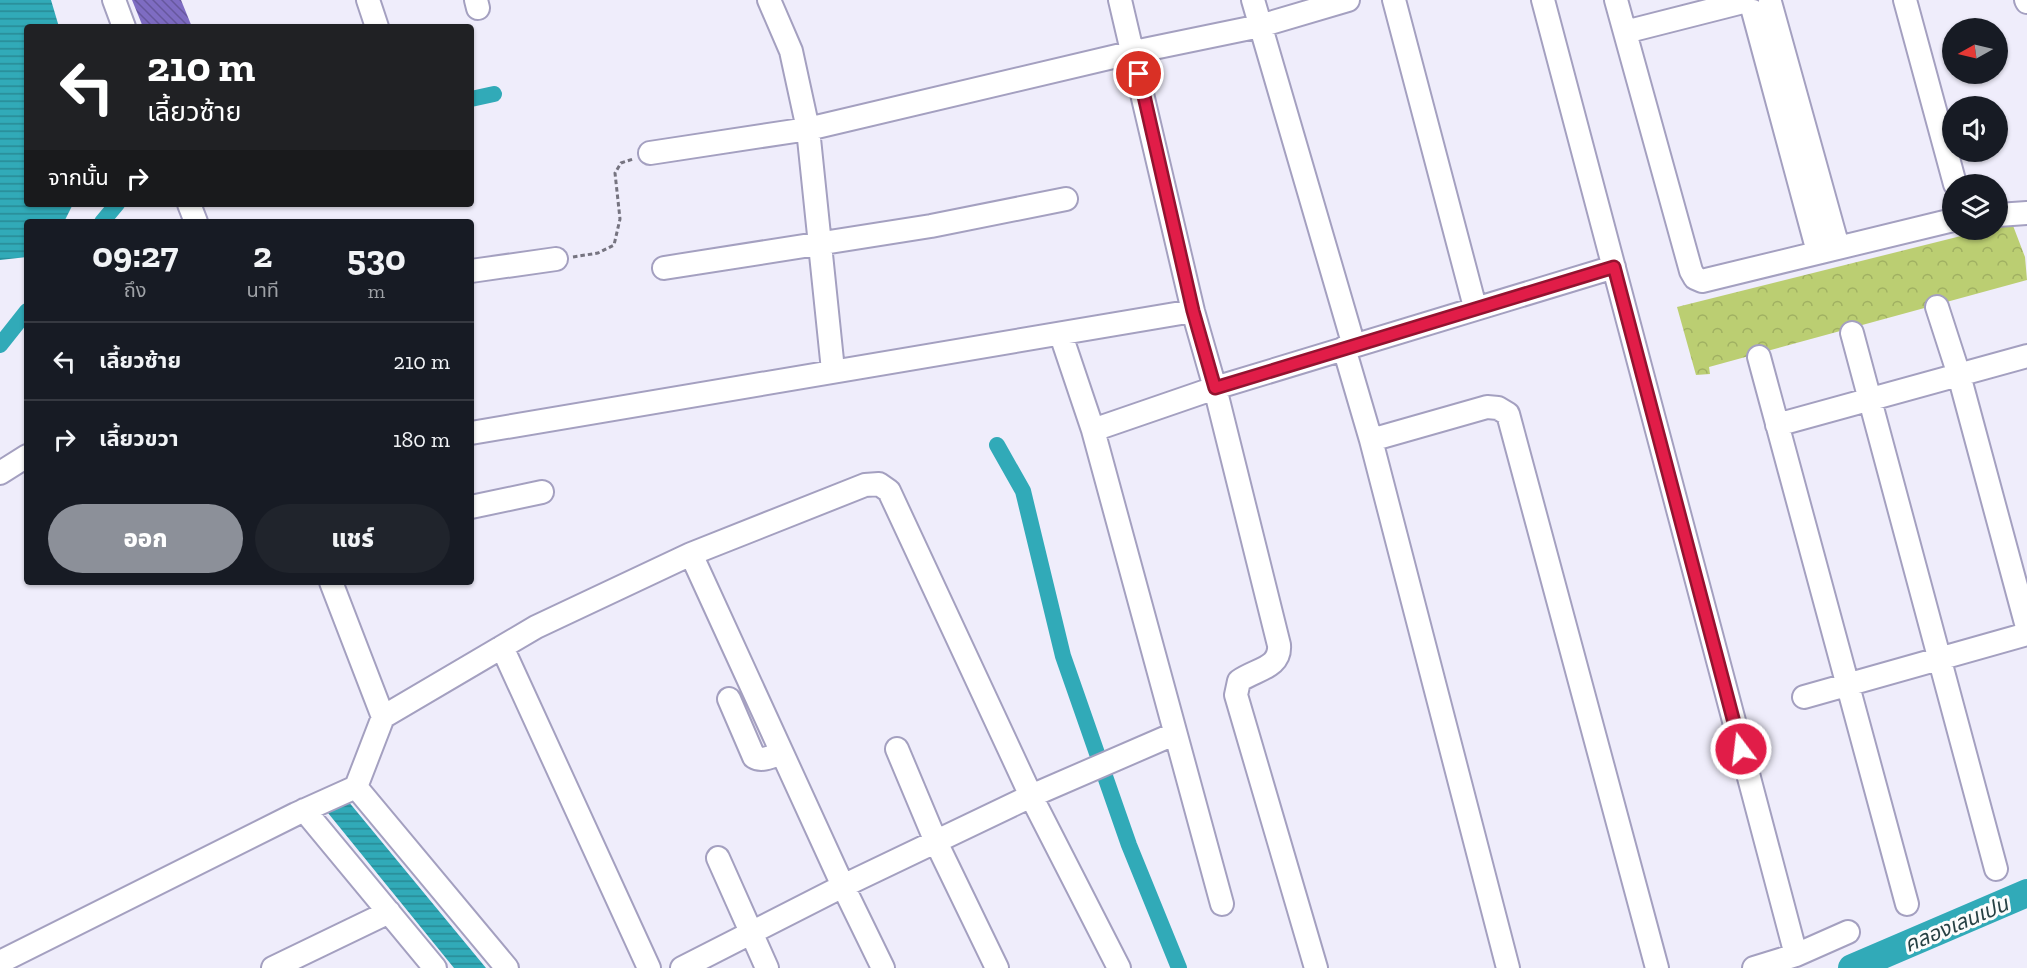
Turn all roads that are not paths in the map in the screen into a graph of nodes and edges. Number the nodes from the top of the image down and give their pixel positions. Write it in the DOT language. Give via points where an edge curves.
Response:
graph roads {
  1 [pos="114,0"];
  2 [pos="368,0"];
  3 [pos="769,0"];
  4 [pos="1120,0"];
  5 [pos="1253,0"];
  6 [pos="1348,0"];
  7 [pos="1394,0"];
  8 [pos="1543,0"];
  9 [pos="1616,0"];
  10 [pos="1905,0"];
  11 [pos="1756,3"];
  12 [pos="123,24"];
  13 [pos="376,24"];
  14 [pos="1260,26"];
  15 [pos="1625,32"];
  16 [pos="1134,52"];
  17 [pos="808,129"];
  18 [pos="650,153"];
  19 [pos="1952,174"];
  20 [pos="1066,199"];
  21 [pos="2027,213"];
  22 [pos="2008,214"];
  23 [pos="1942,223"];
  24 [pos="820,245"];
  25 [pos="1828,249"];
  26 [pos="556,259"];
  27 [pos="1614,267"];
  28 [pos="664,268"];
  29 [pos="474,271"];
  30 [pos="1475,307"];
  31 [pos="1937,307"];
  32 [pos="1193,311"];
  33 [pos="1852,333"];
  34 [pos="1061,335"];
  35 [pos="1349,347"];
  36 [pos="2027,356"];
  37 [pos="1759,357"];
  38 [pos="833,370"];
  39 [pos="1959,375"];
  40 [pos="1215,388"];
  41 [pos="1869,400"];
  42 [pos="1777,425"];
  43 [pos="1093,430"];
  44 [pos="474,432"];
  45 [pos="1371,440"];
  46 [pos="24,458"];
  47 [pos="0,473"];
  48 [pos="542,492"];
  49 [pos="474,506"];
  50 [pos="690,554"];
  51 [pos="332,585"];
  52 [pos="2027,627"];
  53 [pos="2027,634"];
  54 [pos="502,647"];
  55 [pos="1939,659"];
  56 [pos="1848,683"];
  57 [pos="1804,697"];
  58 [pos="729,699"];
  59 [pos="382,717"];
  60 [pos="1174,734"];
  61 [pos="897,749"];
  62 [pos="782,753"];
  63 [pos="356,787"];
  64 [pos="1031,796"];
  65 [pos="304,810"];
  66 [pos="936,842"];
  67 [pos="718,858"];
  68 [pos="1996,869"];
  69 [pos="843,886"];
  70 [pos="1222,904"];
  71 [pos="1907,904"];
  72 [pos="389,912"];
  73 [pos="1848,932"];
  74 [pos="751,934"];
  75 [pos="1796,955"];
  76 [pos="0,962"];
  77 [pos="273,968"];
  78 [pos="435,968"];
  79 [pos="507,968"];
  80 [pos="649,968"];
  81 [pos="682,968"];
  82 [pos="767,968"];
  83 [pos="883,968"];
  84 [pos="998,968"];
  85 [pos="1119,968"];
  86 [pos="1316,968"];
  87 [pos="1508,968"];
  88 [pos="1657,968"];
  89 [pos="1754,968"];
  1 -- 12 [label="street"];
  2 -- 13 [label="street"];
  3 -- 17 [label="street" via="791,51"];
  4 -- 16 [label="street"];
  5 -- 14 [label="street"];
  6 -- 14 [label="street"];
  7 -- 30 [label="street"];
  8 -- 27 [label="street"];
  9 -- 15 [label="street"];
  10 -- 19 [label="street"];
  11 -- 15 [label="street"];
  11 -- 25 [label="street"];
  14 -- 16 [label="street"];
  14 -- 35 [label="street"];
  15 -- 25 [label="street" via="1695,278 1702,281"];
  16 -- 17 [label="street"];
  16 -- 32 [label="street"];
  17 -- 18 [label="street"];
  17 -- 24 [label="street"];
  20 -- 24 [label="street"];
  21 -- 22 [label="street"];
  23 -- 25 [label="street"];
  24 -- 28 [label="street"];
  24 -- 38 [label="street"];
  26 -- 29 [label="street"];
  27 -- 30 [label="street"];
  27 -- 75 [label="street"];
  30 -- 35 [label="street"];
  31 -- 39 [label="street"];
  32 -- 34 [label="street"];
  32 -- 40 [label="street"];
  33 -- 41 [label="street"];
  34 -- 38 [label="street"];
  34 -- 43 [label="street"];
  35 -- 40 [label="street"];
  35 -- 45 [label="street"];
  36 -- 39 [label="street"];
  37 -- 42 [label="street"];
  38 -- 44 [label="street"];
  39 -- 41 [label="street"];
  39 -- 52 [label="street"];
  40 -- 43 [label="street"];
  40 -- 86 [label="street" via="1280,655 1276,663 1239,681 1236,695"];
  41 -- 42 [label="street"];
  41 -- 55 [label="street"];
  42 -- 56 [label="street"];
  43 -- 60 [label="street"];
  45 -- 87 [label="street"];
  45 -- 88 [label="street" via="1487,407 1508,414"];
  46 -- 47 [label="street"];
  48 -- 49 [label="street"];
  50 -- 54 [label="street"];
  50 -- 62 [label="street"];
  50 -- 64 [label="street" via="864,485 879,484 889,491"];
  51 -- 59 [label="street"];
  53 -- 55 [label="street"];
  54 -- 59 [label="street"];
  54 -- 80 [label="street"];
  55 -- 56 [label="street"];
  55 -- 68 [label="street"];
  56 -- 57 [label="street"];
  56 -- 71 [label="street"];
  58 -- 62 [label="street" via="754,757"];
  59 -- 63 [label="street"];
  60 -- 64 [label="street"];
  60 -- 70 [label="street"];
  61 -- 66 [label="street"];
  62 -- 69 [label="street"];
  63 -- 65 [label="street"];
  63 -- 79 [label="street"];
  64 -- 66 [label="street"];
  64 -- 85 [label="street"];
  65 -- 72 [label="street"];
  65 -- 76 [label="street"];
  66 -- 69 [label="street"];
  66 -- 84 [label="street"];
  67 -- 74 [label="street"];
  69 -- 74 [label="street"];
  69 -- 83 [label="street"];
  72 -- 77 [label="street"];
  72 -- 78 [label="street"];
  73 -- 75 [label="street"];
  74 -- 81 [label="street"];
  74 -- 82 [label="street"];
  75 -- 89 [label="street"];
}
